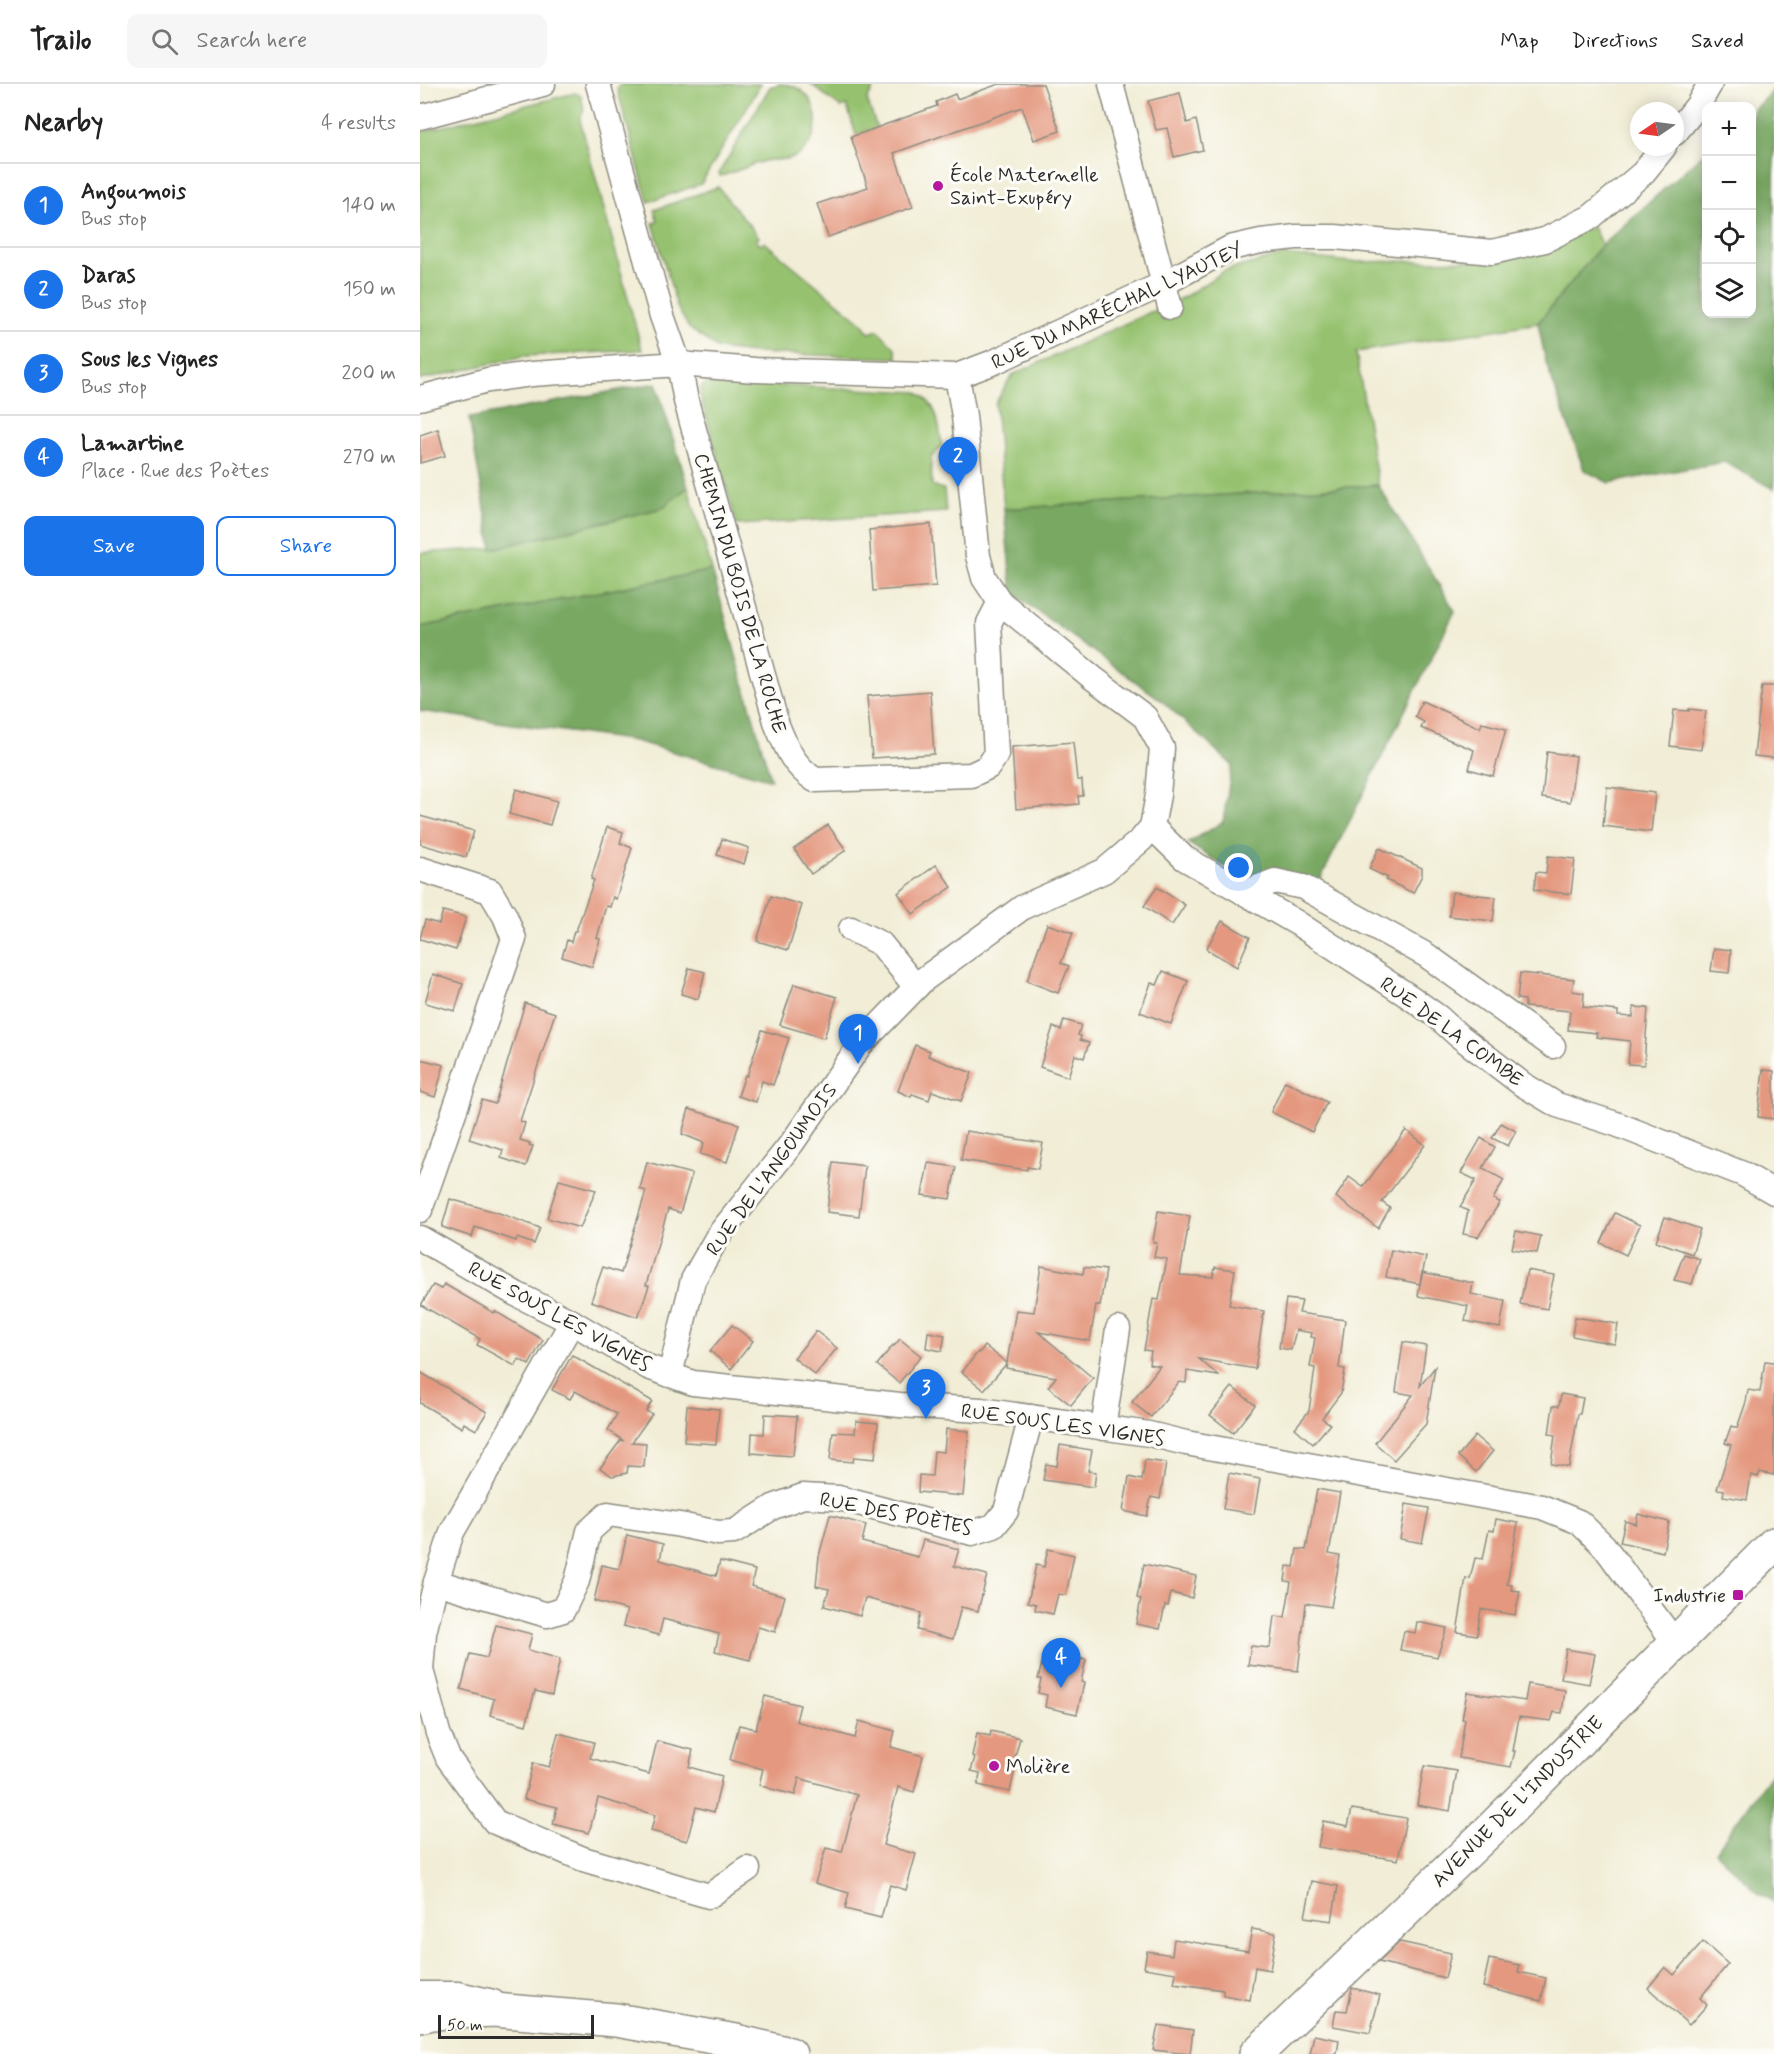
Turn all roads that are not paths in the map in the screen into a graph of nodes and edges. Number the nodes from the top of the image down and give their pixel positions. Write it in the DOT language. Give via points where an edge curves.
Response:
graph roads {
  1 [pos="543,84"];
  2 [pos="598,84"];
  3 [pos="1111,84"];
  4 [pos="1710,84"];
  5 [pos="420,117"];
  6 [pos="1684,122"];
  7 [pos="1656,156"];
  8 [pos="1166,295"];
  9 [pos="679,364"];
  10 [pos="957,376"];
  11 [pos="420,398"];
  12 [pos="1000,602"];
  13 [pos="1152,827"];
  14 [pos="420,869"];
  15 [pos="1244,893"];
  16 [pos="851,928"];
  17 [pos="916,987"];
  18 [pos="1553,1046"];
  19 [pos="1774,1192"];
  20 [pos="420,1210"];
  21 [pos="420,1238"];
  22 [pos="572,1322"];
  23 [pos="1118,1329"];
  24 [pos="669,1375"];
  25 [pos="1031,1417"];
  26 [pos="1103,1428"];
  27 [pos="1774,1544"];
  28 [pos="436,1582"];
  29 [pos="1676,1644"];
  30 [pos="748,1869"];
  31 [pos="420,1994"];
  32 [pos="494,2010"];
  33 [pos="420,2016"];
  34 [pos="790,2054"];
  35 [pos="1256,2054"];
  1 -- 5 [label="street"];
  2 -- 9 [label="street, CHEMIN DU BOIS DE LA ROCHE"];
  3 -- 8 [label="street"];
  4 -- 6 [label="street"];
  7 -- 8 [label="street, RUE DU MARÉCHAL LYAUTEY" via="1591,217 1545,240 1492,252 1359,238 1262,241 1230,248"];
  8 -- 10 [label="street, RUE DU MARÉCHAL LYAUTEY"];
  9 -- 10 [label="street, RUE DU MARÉCHAL LYAUTEY"];
  9 -- 11 [label="street, RUE DU MARÉCHAL LYAUTEY" via="532,374 488,380"];
  9 -- 12 [label="street, CHEMIN DU BOIS DE LA ROCHE" via="777,725 792,759 815,780 971,775 988,767 996,755 989,623"];
  10 -- 12 [label="street" via="978,556 984,578"];
  12 -- 13 [label="street" via="1145,717 1162,748"];
  13 -- 15 [label="street, RUE DE LA COMBE" via="1184,858"];
  13 -- 17 [label="street, RUE DE L'ANGOUMOIS" via="1104,871 1023,907"];
  14 -- 20 [label="street" via="490,891 514,939"];
  15 -- 18 [label="street" via="1275,881 1302,887 1426,955"];
  15 -- 19 [label="street, RUE DE LA COMBE" via="1410,997 1522,1084 1557,1105 1732,1170"];
  16 -- 17 [label="street" via="881,944"];
  17 -- 24 [label="street, RUE DE L'ANGOUMOIS" via="860,1045 792,1143 718,1236 693,1280"];
  21 -- 22 [label="street, RUE SOUS LES VIGNES"];
  22 -- 24 [label="street, RUE SOUS LES VIGNES" via="648,1367"];
  22 -- 28 [label="street" via="452,1532"];
  23 -- 26 [label="street"];
  24 -- 25 [label="street, RUE SOUS LES VIGNES" via="693,1383 765,1392"];
  25 -- 26 [label="street, RUE SOUS LES VIGNES"];
  25 -- 28 [label="street, RUE DES POÈTES" via="1006,1511 994,1526 972,1533 839,1498 803,1496 773,1508 734,1532 718,1533 608,1514 589,1531 577,1581 563,1610 547,1615"];
  26 -- 29 [label="street, RUE SOUS LES VIGNES" via="1542,1506 1579,1522 1604,1546"];
  27 -- 29 [label="street, AVENUE DE L'INDUSTRIE"];
  28 -- 30 [label="street" via="424,1633 421,1670 448,1758 495,1822 583,1859 709,1896"];
  29 -- 35 [label="street, AVENUE DE L'INDUSTRIE" via="1488,1832"];
  31 -- 32 [label="street" via="458,1994 493,2002"];
  32 -- 33 [label="street"];
  32 -- 34 [label="street" via="616,2020"];
}
